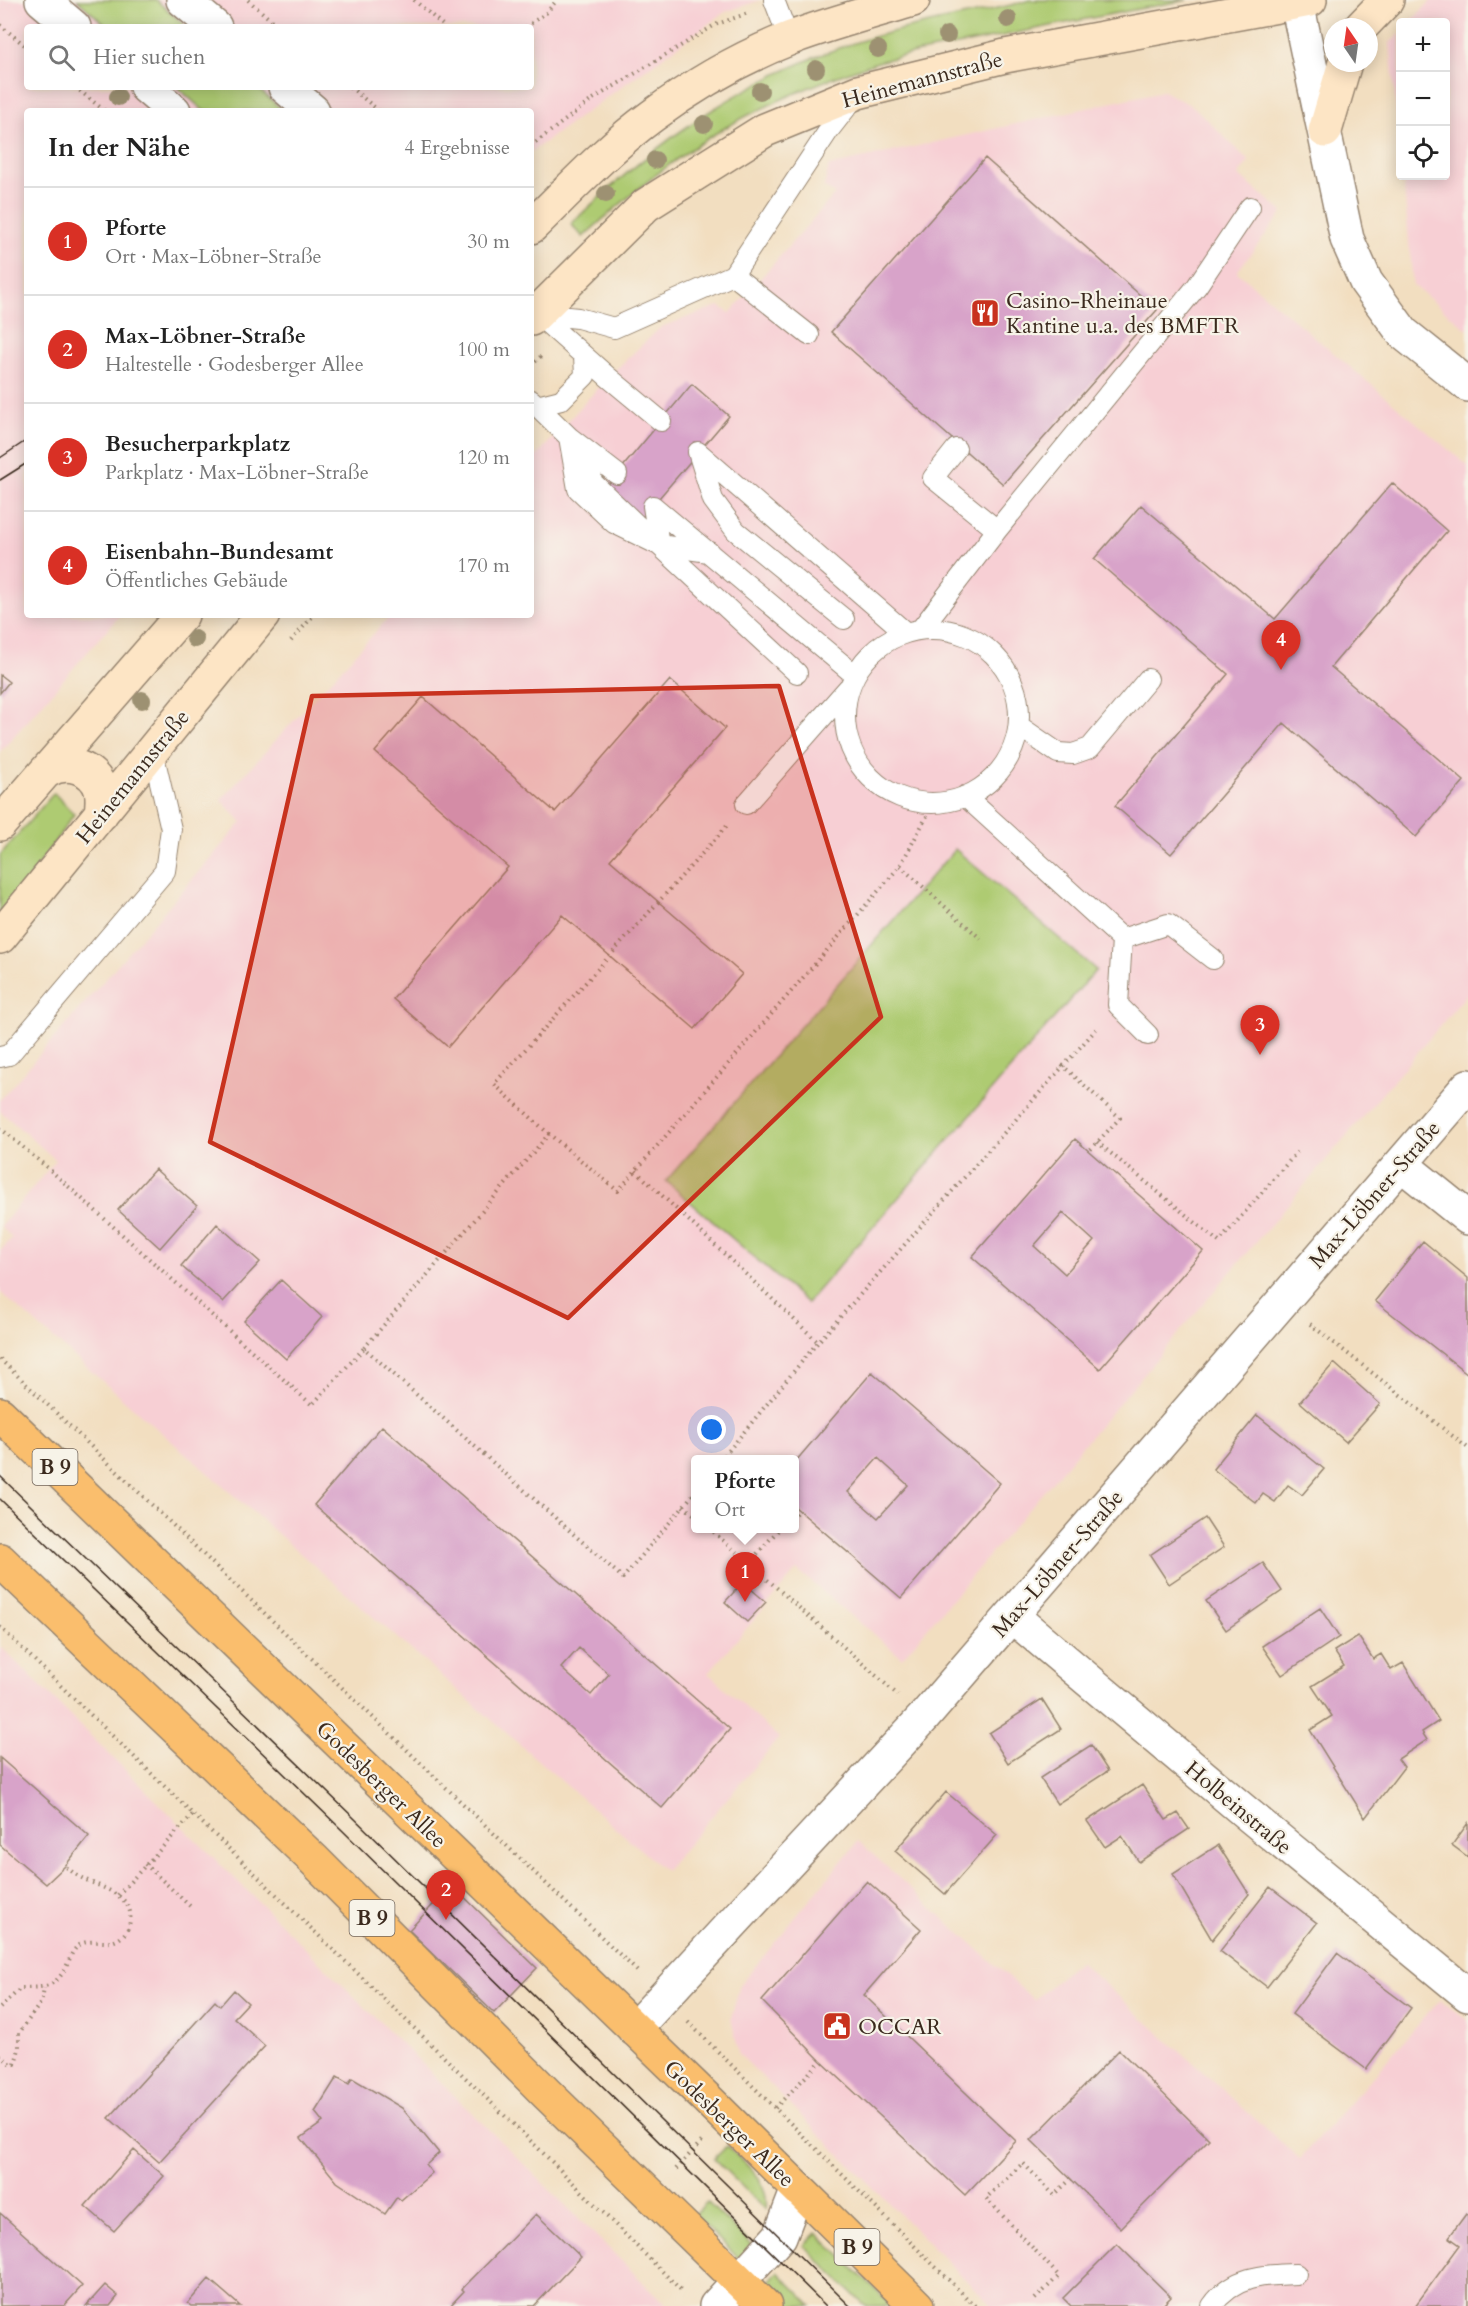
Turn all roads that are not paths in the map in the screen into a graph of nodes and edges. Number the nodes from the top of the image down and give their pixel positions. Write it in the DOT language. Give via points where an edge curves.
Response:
graph roads {
  1 [pos="42,0"];
  2 [pos="183,0"];
  3 [pos="913,0"];
  4 [pos="1387,0"];
  5 [pos="774,1"];
  6 [pos="1301,1"];
  7 [pos="1369,18"];
  8 [pos="70,24"];
  9 [pos="211,24"];
  10 [pos="789,39"];
  11 [pos="1342,72"];
  12 [pos="150,90"];
  13 [pos="288,90"];
  14 [pos="858,92"];
  15 [pos="170,108"];
  16 [pos="310,108"];
  17 [pos="1325,131"];
  18 [pos="1250,207"];
  19 [pos="534,224"];
  20 [pos="733,275"];
  21 [pos="534,313"];
  22 [pos="534,314"];
  23 [pos="534,315"];
  24 [pos="809,335"];
  25 [pos="584,356"];
  26 [pos="1468,385"];
  27 [pos="534,403"];
  28 [pos="661,421"];
  29 [pos="569,437"];
  30 [pos="956,448"];
  31 [pos="588,453"];
  32 [pos="617,474"];
  33 [pos="998,530"];
  34 [pos="659,545"];
  35 [pos="711,552"];
  36 [pos="179,618"];
  37 [pos="261,618"];
  38 [pos="844,619"];
  39 [pos="913,630"];
  40 [pos="797,673"];
  41 [pos="1148,679"];
  42 [pos="852,680"];
  43 [pos="1018,726"];
  44 [pos="153,752"];
  45 [pos="47,771"];
  46 [pos="965,796"];
  47 [pos="746,804"];
  48 [pos="101,814"];
  49 [pos="0,824"];
  50 [pos="0,937"];
  51 [pos="1122,939"];
  52 [pos="1213,959"];
  53 [pos="1148,1035"];
  54 [pos="0,1058"];
  55 [pos="1468,1086"];
  56 [pos="1401,1164"];
  57 [pos="1468,1218"];
  58 [pos="0,1414"];
  59 [pos="0,1560"];
  60 [pos="1012,1617"];
  61 [pos="1468,1995"];
  62 [pos="634,2029"];
  63 [pos="798,2189"];
  64 [pos="1296,2274"];
  65 [pos="740,2281"];
  66 [pos="703,2302"];
  67 [pos="765,2306"];
  68 [pos="917,2306"];
  69 [pos="1212,2306"];
  1 -- 8 [label="street"];
  2 -- 9 [label="street"];
  3 -- 10 [label="main road"];
  4 -- 7 [label="main road"];
  5 -- 10 [label="lane"];
  6 -- 14 [label="main road, Heinemannstraße" via="1005,56"];
  6 -- 17 [label="street"];
  10 -- 19 [label="main road" via="730,66 651,116"];
  11 -- 17 [label="main road"];
  12 -- 15 [label="street"];
  13 -- 16 [label="street"];
  14 -- 20 [label="lane"];
  14 -- 21 [label="main road, Heinemannstraße" via="765,130 646,205"];
  17 -- 26 [label="street" via="1347,238 1366,282 1403,333"];
  18 -- 33 [label="lane" via="1197,286"];
  20 -- 22 [label="lane" via="614,328 578,318"];
  20 -- 24 [label="lane"];
  23 -- 25 [label="lane"];
  25 -- 27 [label="lane" via="585,376 561,400"];
  25 -- 28 [label="lane"];
  27 -- 29 [label="lane"];
  29 -- 31 [label="lane"];
  29 -- 34 [label="lane" via="578,489 614,523"];
  30 -- 33 [label="lane" via="933,478"];
  31 -- 32 [label="lane"];
  31 -- 34 [label="lane" via="592,482"];
  33 -- 39 [label="lane"];
  34 -- 35 [label="lane"];
  34 -- 35 [label="lane" via="653,506"];
  34 -- 40 [label="lane"];
  35 -- 42 [label="lane"];
  36 -- 45 [label="main road"];
  37 -- 44 [label="main road, Heinemannstraße"];
  38 -- 39 [label="lane" via="736,531 714,500 698,452"];
  39 -- 42 [label="lane" via="878,647"];
  39 -- 43 [label="lane" via="950,630 988,649 1010,676 1016,691"];
  41 -- 43 [label="lane" via="1090,748 1073,754 1058,753"];
  42 -- 46 [label="lane" via="844,709 846,729 849,744 868,776 908,800 934,803"];
  42 -- 47 [label="lane"];
  43 -- 46 [label="lane" via="1005,763 988,781"];
  44 -- 48 [label="main road, Heinemannstraße"];
  44 -- 54 [label="lane" via="171,829 165,871 9,1055"];
  45 -- 48 [label="main road" via="55,766 73,765 93,777 100,787"];
  45 -- 49 [label="main road"];
  46 -- 51 [label="lane"];
  48 -- 50 [label="main road, Heinemannstraße"];
  51 -- 52 [label="lane" via="1168,924"];
  51 -- 53 [label="lane" via="1118,1005"];
  55 -- 56 [label="street, Max-Löbner-Straße"];
  56 -- 57 [label="street"];
  56 -- 60 [label="street, Max-Löbner-Straße"];
  58 -- 62 [label="main road, Godesberger Allee / B 9"];
  59 -- 65 [label="main road, B 9" via="313,1859"];
  60 -- 61 [label="street, Holbeinstraße"];
  60 -- 62 [label="street, Max-Löbner-Straße"];
  62 -- 63 [label="main road, Godesberger Allee / B 9"];
  63 -- 65 [label="street" via="780,2236"];
  63 -- 68 [label="main road, Godesberger Allee / B 9"];
  64 -- 69 [label="lane" via="1263,2275 1241,2281 1221,2292"];
  65 -- 66 [label="street"];
  65 -- 67 [label="main road, B 9"];
}
